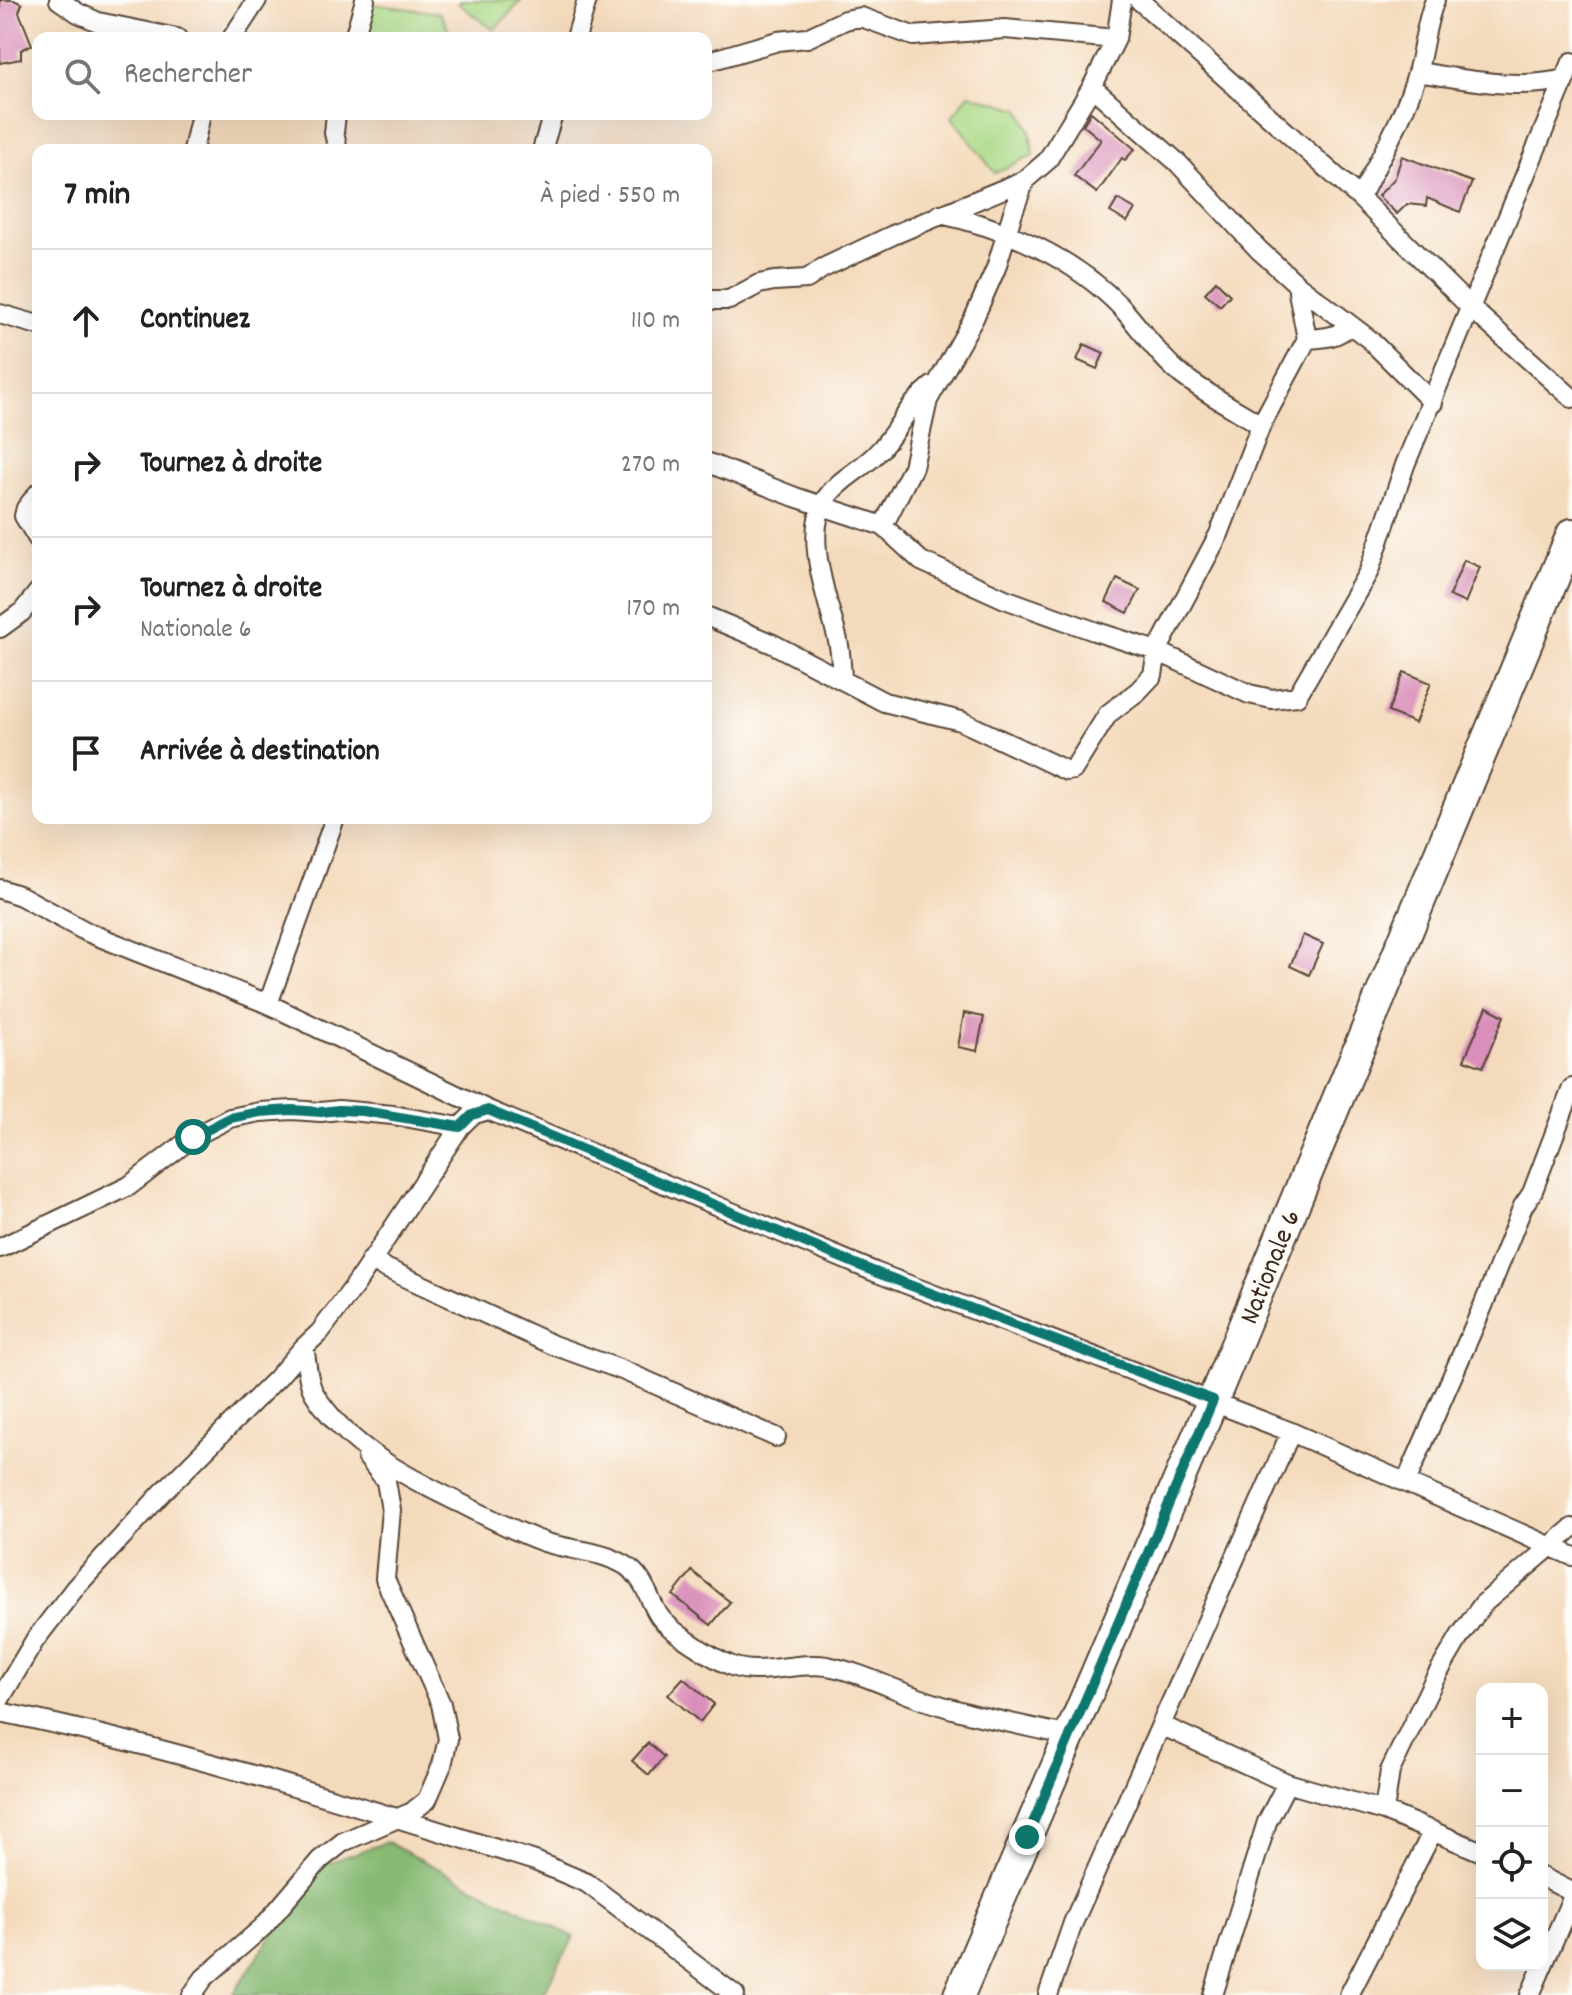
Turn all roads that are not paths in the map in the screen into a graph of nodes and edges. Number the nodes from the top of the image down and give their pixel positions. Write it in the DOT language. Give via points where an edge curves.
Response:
graph roads {
  1 [pos="59,0"];
  2 [pos="257,0"];
  3 [pos="365,0"];
  4 [pos="587,0"];
  5 [pos="1122,0"];
  6 [pos="1139,0"];
  7 [pos="1435,0"];
  8 [pos="147,32"];
  9 [pos="236,32"];
  10 [pos="356,32"];
  11 [pos="578,32"];
  12 [pos="1116,39"];
  13 [pos="712,60"];
  14 [pos="1569,70"];
  15 [pos="1417,72"];
  16 [pos="1092,87"];
  17 [pos="200,120"];
  18 [pos="335,120"];
  19 [pos="551,120"];
  20 [pos="194,144"];
  21 [pos="337,144"];
  22 [pos="544,144"];
  23 [pos="1025,180"];
  24 [pos="1360,198"];
  25 [pos="940,214"];
  26 [pos="1007,233"];
  27 [pos="1299,286"];
  28 [pos="712,300"];
  29 [pos="1472,309"];
  30 [pos="0,314"];
  31 [pos="32,323"];
  32 [pos="1350,325"];
  33 [pos="1307,339"];
  34 [pos="938,381"];
  35 [pos="1572,398"];
  36 [pos="1433,403"];
  37 [pos="1261,425"];
  38 [pos="712,464"];
  39 [pos="32,500"];
  40 [pos="822,506"];
  41 [pos="883,526"];
  42 [pos="32,529"];
  43 [pos="1572,534"];
  44 [pos="32,600"];
  45 [pos="712,619"];
  46 [pos="0,628"];
  47 [pos="1157,651"];
  48 [pos="842,678"];
  49 [pos="333,824"];
  50 [pos="0,889"];
  51 [pos="268,1004"];
  52 [pos="1572,1088"];
  53 [pos="488,1110"];
  54 [pos="460,1127"];
  55 [pos="0,1248"];
  56 [pos="370,1261"];
  57 [pos="304,1347"];
  58 [pos="1213,1400"];
  59 [pos="1291,1432"];
  60 [pos="776,1437"];
  61 [pos="353,1439"];
  62 [pos="1406,1482"];
  63 [pos="1572,1528"];
  64 [pos="1552,1547"];
  65 [pos="1572,1556"];
  66 [pos="0,1699"];
  67 [pos="0,1712"];
  68 [pos="1161,1725"];
  69 [pos="1070,1736"];
  70 [pos="1287,1783"];
  71 [pos="1384,1811"];
  72 [pos="394,1818"];
  73 [pos="1433,1831"];
  74 [pos="1476,1849"];
  75 [pos="1548,1880"];
  76 [pos="1572,1892"];
  77 [pos="1572,1898"];
  78 [pos="192,1995"];
  79 [pos="735,1995"];
  80 [pos="959,1995"];
  81 [pos="1048,1995"];
  82 [pos="1213,1995"];
  83 [pos="1349,1995"];
  84 [pos="1530,1995"];
  1 -- 8 [label="street" via="98,22"];
  2 -- 9 [label="street"];
  3 -- 10 [label="street"];
  4 -- 11 [label="street"];
  5 -- 12 [label="street"];
  6 -- 24 [label="street"];
  7 -- 15 [label="street"];
  12 -- 13 [label="street" via="1005,29 913,36 861,17 807,38"];
  12 -- 16 [label="street"];
  14 -- 15 [label="street" via="1544,84"];
  14 -- 29 [label="street"];
  15 -- 24 [label="street"];
  16 -- 23 [label="street" via="1047,161"];
  16 -- 27 [label="street" via="1178,163"];
  17 -- 20 [label="street"];
  18 -- 21 [label="street"];
  19 -- 22 [label="street"];
  23 -- 25 [label="street"];
  23 -- 26 [label="street"];
  24 -- 29 [label="street"];
  25 -- 26 [label="street"];
  25 -- 28 [label="street" via="807,279 759,284 729,300"];
  26 -- 34 [label="street" via="974,318"];
  26 -- 37 [label="street" via="1080,272 1119,305 1182,375"];
  27 -- 32 [label="street"];
  27 -- 33 [label="street"];
  29 -- 35 [label="street"];
  29 -- 36 [label="street"];
  30 -- 31 [label="street"];
  32 -- 33 [label="street" via="1331,337"];
  32 -- 36 [label="street"];
  33 -- 37 [label="street"];
  34 -- 40 [label="street" via="912,403 880,451 839,484"];
  34 -- 41 [label="street" via="928,400 913,467"];
  36 -- 47 [label="street" via="1405,465 1369,571 1297,696 1272,699 1249,694"];
  37 -- 47 [label="street" via="1219,534"];
  38 -- 40 [label="street"];
  39 -- 42 [label="street" via="24,516"];
  40 -- 41 [label="street"];
  40 -- 48 [label="street" via="819,563"];
  41 -- 47 [label="street" via="921,561 1005,599"];
  43 -- 58 [label="main road, Nationale 6"];
  44 -- 46 [label="street"];
  45 -- 48 [label="street"];
  47 -- 48 [label="street" via="1147,682 1108,714 1078,766 1067,771 961,721 884,702"];
  49 -- 51 [label="street"];
  50 -- 51 [label="street" via="87,932"];
  51 -- 53 [label="street"];
  52 -- 62 [label="street"];
  53 -- 54 [label="street" via="472,1115"];
  53 -- 58 [label="street" via="875,1272"];
  54 -- 55 [label="street" via="339,1110 230,1118 193,1137 129,1186"];
  54 -- 56 [label="street"];
  56 -- 57 [label="street"];
  56 -- 60 [label="street" via="553,1345"];
  57 -- 61 [label="street" via="312,1390"];
  57 -- 66 [label="street" via="75,1588 35,1640"];
  58 -- 59 [label="street"];
  58 -- 69 [label="main road, Nationale 6"];
  59 -- 62 [label="street"];
  59 -- 68 [label="street"];
  61 -- 69 [label="street" via="397,1472 524,1534 602,1554 628,1567 645,1584 664,1622 732,1666 824,1666 961,1710"];
  61 -- 72 [label="street" via="386,1481 391,1510 385,1579 441,1704 448,1739 427,1800"];
  62 -- 64 [label="street"];
  63 -- 64 [label="street"];
  64 -- 65 [label="street"];
  64 -- 71 [label="street" via="1483,1604 1460,1636 1390,1771"];
  67 -- 72 [label="street" via="156,1748"];
  68 -- 70 [label="street"];
  68 -- 81 [label="street" via="1073,1923"];
  69 -- 80 [label="main road, Nationale 6"];
  70 -- 71 [label="street"];
  70 -- 82 [label="street" via="1267,1822"];
  71 -- 73 [label="street"];
  72 -- 78 [label="street" via="343,1842 320,1860 263,1927 215,1967"];
  72 -- 79 [label="street" via="535,1861 587,1883"];
  73 -- 74 [label="street"];
  73 -- 83 [label="street"];
  75 -- 76 [label="street"];
  77 -- 84 [label="street"];
}
